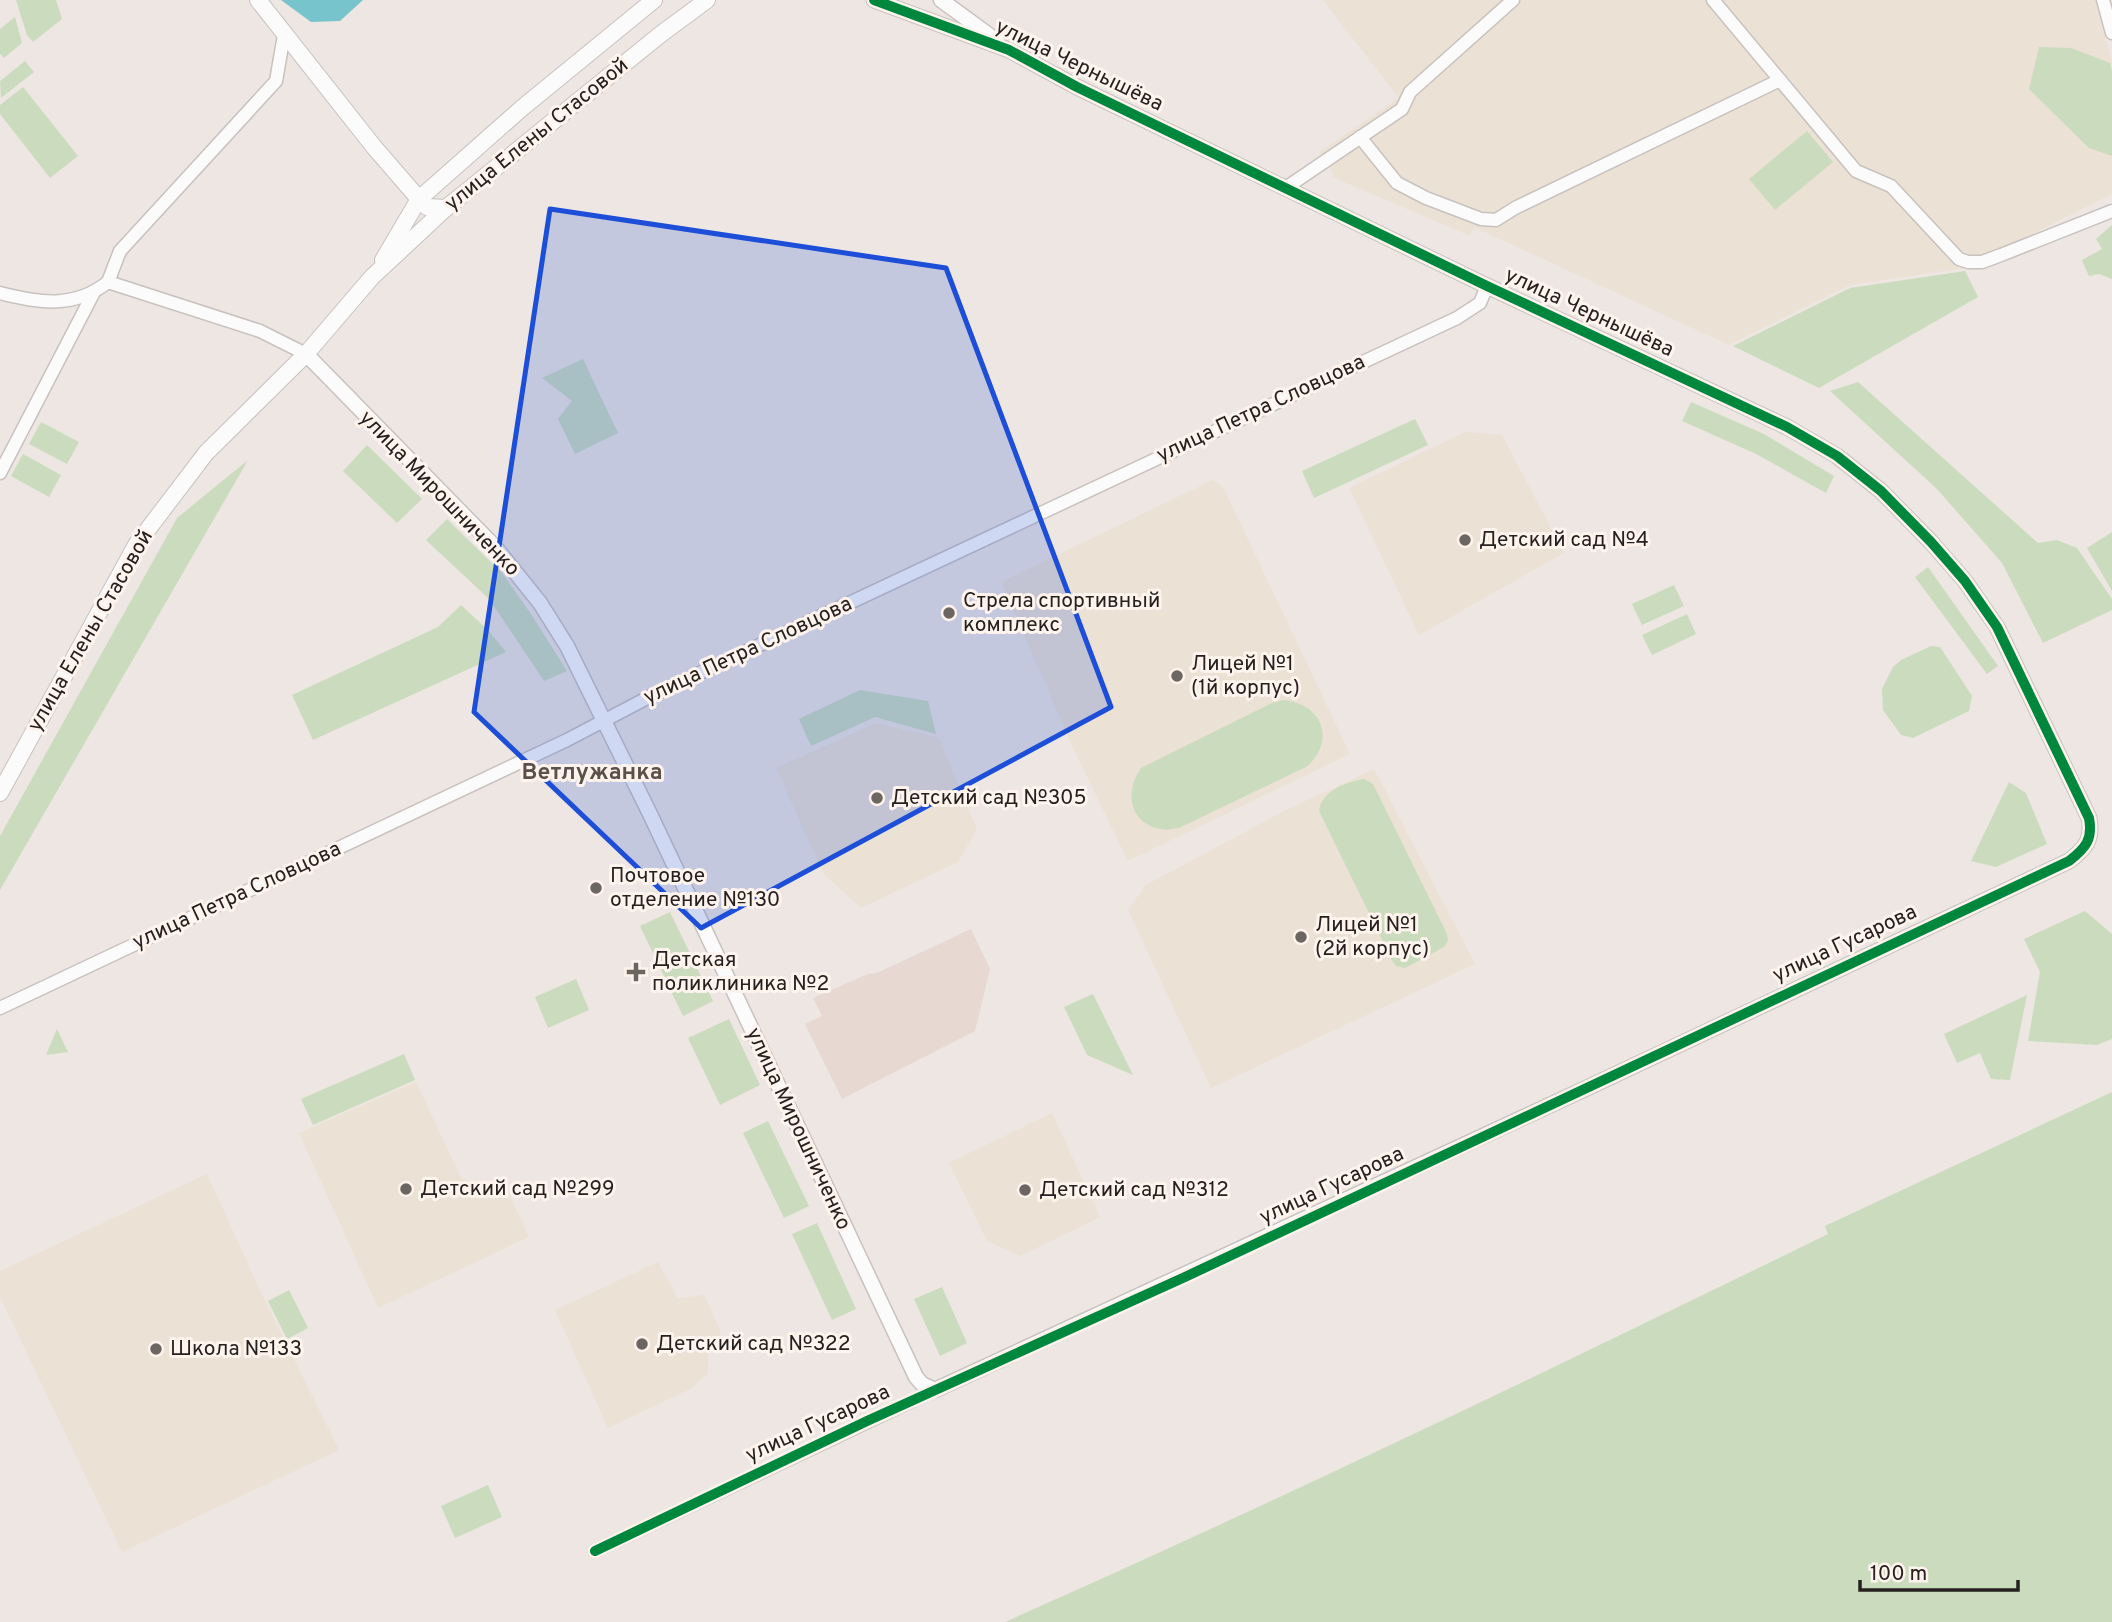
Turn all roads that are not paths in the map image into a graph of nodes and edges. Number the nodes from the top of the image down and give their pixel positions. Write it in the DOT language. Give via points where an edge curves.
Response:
graph roads {
  1 [pos="258,0"];
  2 [pos="654,0"];
  3 [pos="707,0"];
  4 [pos="915,0"];
  5 [pos="941,0"];
  6 [pos="1513,0"];
  7 [pos="1713,0"];
  8 [pos="2103,0"];
  9 [pos="879,2"];
  10 [pos="2112,33"];
  11 [pos="284,35"];
  12 [pos="1009,50"];
  13 [pos="1780,80"];
  14 [pos="1360,137"];
  15 [pos="1287,187"];
  16 [pos="419,199"];
  17 [pos="446,208"];
  18 [pos="2112,211"];
  19 [pos="372,276"];
  20 [pos="108,282"];
  21 [pos="1488,286"];
  22 [pos="0,293"];
  23 [pos="93,294"];
  24 [pos="306,354"];
  25 [pos="0,473"];
  26 [pos="603,720"];
  27 [pos="0,793"];
  28 [pos="2083,850"];
  29 [pos="0,1008"];
  30 [pos="935,1391"];
  31 [pos="595,1550"];
  1 -- 11 [label="main road"];
  2 -- 16 [label="main road, улица Елены Стасовой"];
  3 -- 17 [label="main road, улица Елены Стасовой"];
  4 -- 9 [label="street, улица Чернышёва" via="904,9"];
  5 -- 12 [label="street, улица Чернышёва"];
  6 -- 14 [label="street" via="1410,92 1402,109"];
  7 -- 13 [label="street"];
  8 -- 10 [label="street"];
  9 -- 12 [label="street, улица Чернышёва"];
  11 -- 16 [label="main road"];
  11 -- 20 [label="street" via="276,81 120,251"];
  12 -- 15 [label="street, улица Чернышёва"];
  13 -- 14 [label="street" via="1496,220 1481,219 1397,183"];
  13 -- 18 [label="street" via="1856,171 1891,186 1959,259 1992,258"];
  14 -- 15 [label="street"];
  15 -- 21 [label="street, улица Чернышёва"];
  16 -- 17 [label="main road" via="427,207"];
  16 -- 19 [label="main road, улица Елены Стасовой"];
  17 -- 19 [label="main road, улица Елены Стасовой"];
  19 -- 24 [label="main road, улица Елены Стасовой"];
  20 -- 23 [label="street"];
  20 -- 24 [label="street" via="260,331"];
  21 -- 26 [label="street, улица Петра Словцова" via="1480,303 1457,318"];
  21 -- 28 [label="street, улица Чернышёва" via="1787,427 1837,456 1881,491 1956,571 1997,627 2089,818 2090,840"];
  22 -- 23 [label="street" via="61,302"];
  23 -- 25 [label="street"];
  24 -- 26 [label="street, улица Мирошниченко" via="495,547 567,646"];
  24 -- 27 [label="main road, улица Елены Стасовой" via="206,453 136,545"];
  26 -- 29 [label="street, улица Петра Словцова"];
  26 -- 30 [label="street, улица Мирошниченко" via="916,1377"];
  28 -- 30 [label="street, улица Гусарова" via="1863,958"];
  30 -- 31 [label="street, улица Гусарова"];
}
